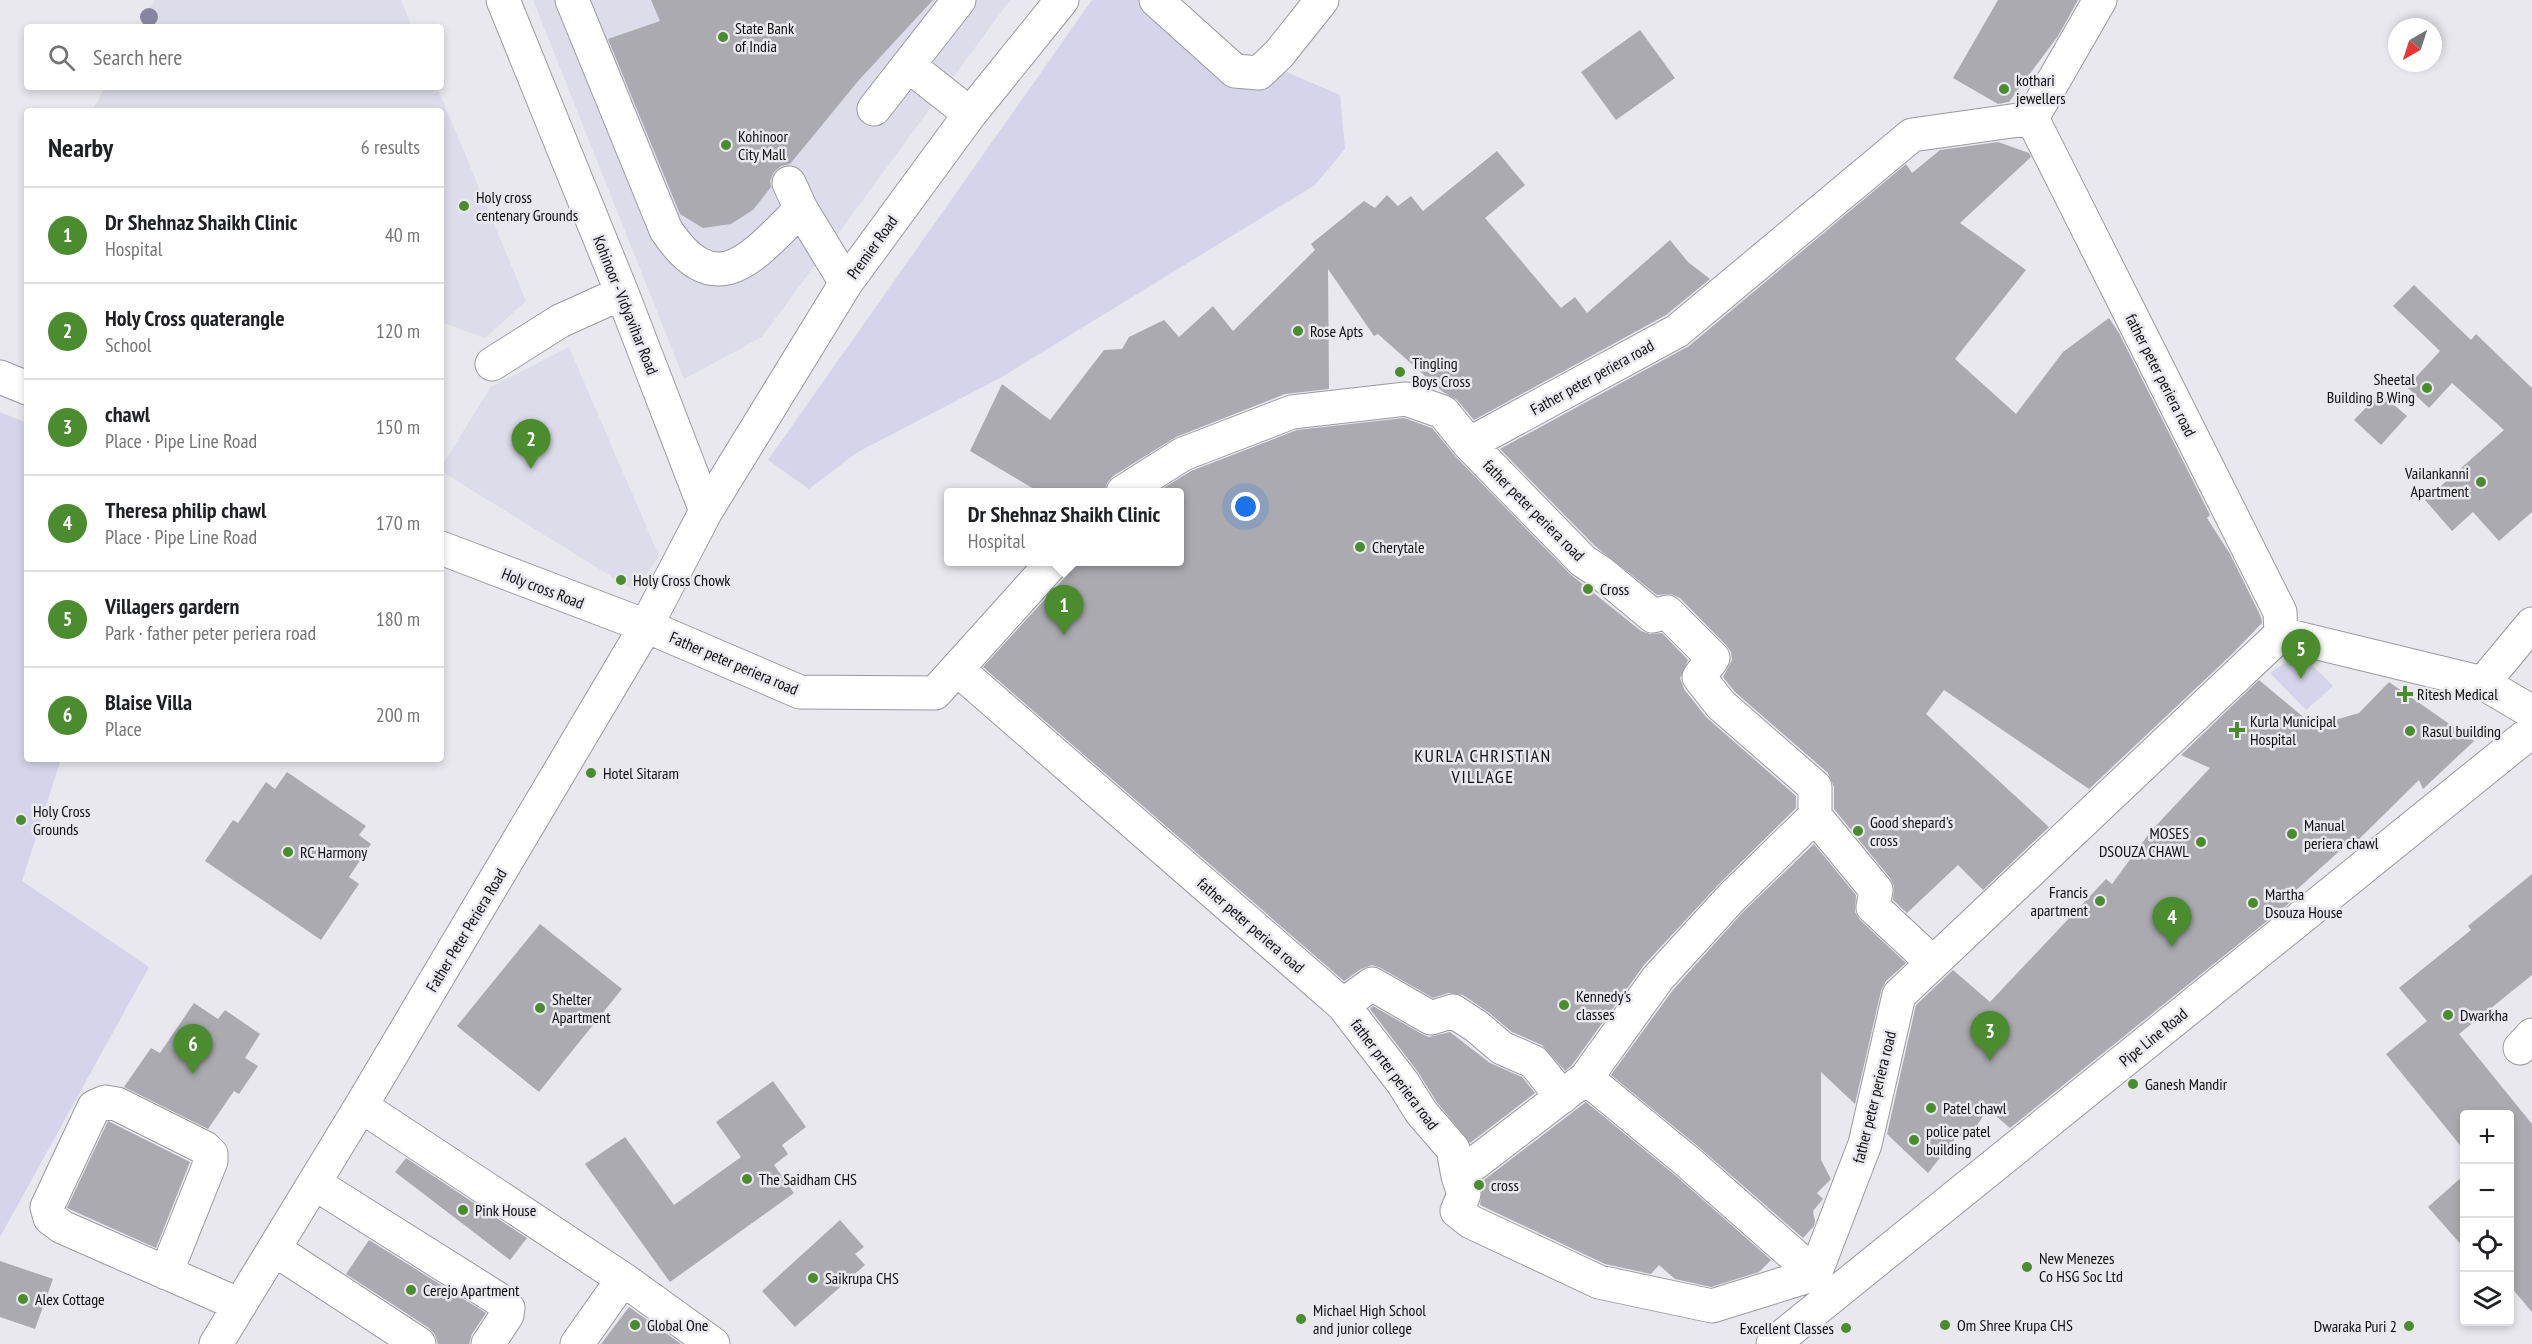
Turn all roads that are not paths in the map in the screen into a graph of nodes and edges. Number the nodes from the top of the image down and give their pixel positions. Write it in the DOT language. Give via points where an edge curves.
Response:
graph roads {
  1 [pos="503,0"];
  2 [pos="572,0"];
  3 [pos="959,0"];
  4 [pos="1156,0"];
  5 [pos="1322,0"];
  6 [pos="2100,0"];
  7 [pos="1048,7"];
  8 [pos="908,65"];
  9 [pos="874,109"];
  10 [pos="970,114"];
  11 [pos="2032,118"];
  12 [pos="846,283"];
  13 [pos="622,293"];
  14 [pos="492,364"];
  15 [pos="0,377"];
  16 [pos="24,387"];
  17 [pos="1469,444"];
  18 [pos="1129,488"];
  19 [pos="706,511"];
  20 [pos="444,549"];
  21 [pos="1049,566"];
  22 [pos="2532,624"];
  23 [pos="646,626"];
  24 [pos="2281,634"];
  25 [pos="957,669"];
  26 [pos="2483,683"];
  27 [pos="2532,712"];
  28 [pos="2532,731"];
  29 [pos="1815,816"];
  30 [pos="1933,963"];
  31 [pos="1343,1005"];
  32 [pos="1574,1087"];
  33 [pos="361,1106"];
  34 [pos="1458,1176"];
  35 [pos="314,1183"];
  36 [pos="274,1249"];
  37 [pos="166,1273"];
  38 [pos="1815,1274"];
  39 [pos="624,1279"];
  40 [pos="240,1305"];
  41 [pos="216,1344"];
  42 [pos="419,1344"];
  43 [pos="488,1344"];
  44 [pos="577,1344"];
  45 [pos="713,1344"];
  46 [pos="1773,1344"];
  1 -- 13 [label="street, Kohinoor - Vidyavihar Road"];
  2 -- 12 [label="street" via="666,230 677,247 699,264 722,270 744,263 795,196"];
  3 -- 8 [label="street"];
  4 -- 5 [label="street" via="1235,71 1259,73"];
  6 -- 11 [label="street"];
  7 -- 10 [label="street, Premier Road"];
  8 -- 9 [label="street"];
  8 -- 10 [label="street"];
  10 -- 12 [label="street, Premier Road"];
  11 -- 17 [label="street, Father peter periera road" via="1912,135 1677,331"];
  11 -- 24 [label="street, father peter periera road" via="2280,612"];
  12 -- 19 [label="street, Premier Road"];
  13 -- 14 [label="street" via="560,321"];
  13 -- 19 [label="street, Kohinoor - Vidyavihar Road"];
  15 -- 16 [label="street"];
  17 -- 18 [label="street" via="1443,412 1406,399 1292,412 1183,454"];
  17 -- 29 [label="street, father peter periera road" via="1570,550 1653,616 1667,612 1713,658 1699,677 1721,705 1815,787"];
  19 -- 23 [label="street, Father Peter Periera Road"];
  20 -- 23 [label="street, Holy cross Road"];
  21 -- 25 [label="street, Father peter periera road"];
  22 -- 26 [label="street"];
  23 -- 25 [label="street, Father peter periera road" via="800,692 935,693"];
  23 -- 33 [label="street, Father Peter Periera Road"];
  24 -- 26 [label="street"];
  24 -- 30 [label="street, father peter periera road"];
  25 -- 31 [label="street, father peter periera road"];
  26 -- 27 [label="street"];
  28 -- 46 [label="street, Pipe Line Road"];
  29 -- 30 [label="street" via="1876,890 1873,908"];
  29 -- 32 [label="street" via="1731,898 1658,978"];
  30 -- 38 [label="street, father peter periera road" via="1899,995 1865,1144"];
  31 -- 32 [label="street" via="1372,984 1431,1018 1453,1011 1502,1048"];
  31 -- 34 [label="street, father prter periera road" via="1421,1112 1454,1149"];
  32 -- 34 [label="street"];
  32 -- 38 [label="street" via="1688,1162"];
  33 -- 35 [label="street, Father Peter Periera Road"];
  33 -- 39 [label="street"];
  34 -- 38 [label="street" via="1464,1194 1457,1211 1471,1222 1599,1282 1712,1306"];
  35 -- 36 [label="street, Father Peter Periera Road"];
  35 -- 43 [label="street" via="503,1302 508,1308 507,1315"];
  36 -- 40 [label="street, Father Peter Periera Road"];
  36 -- 42 [label="street"];
  37 -- 37 [label="street" via="50,1218 47,1208 94,1107 105,1102 117,1104 211,1154"];
  37 -- 40 [label="street"];
  39 -- 44 [label="street"];
  39 -- 45 [label="street"];
  40 -- 41 [label="street, Father Peter Periera Road"];
}
